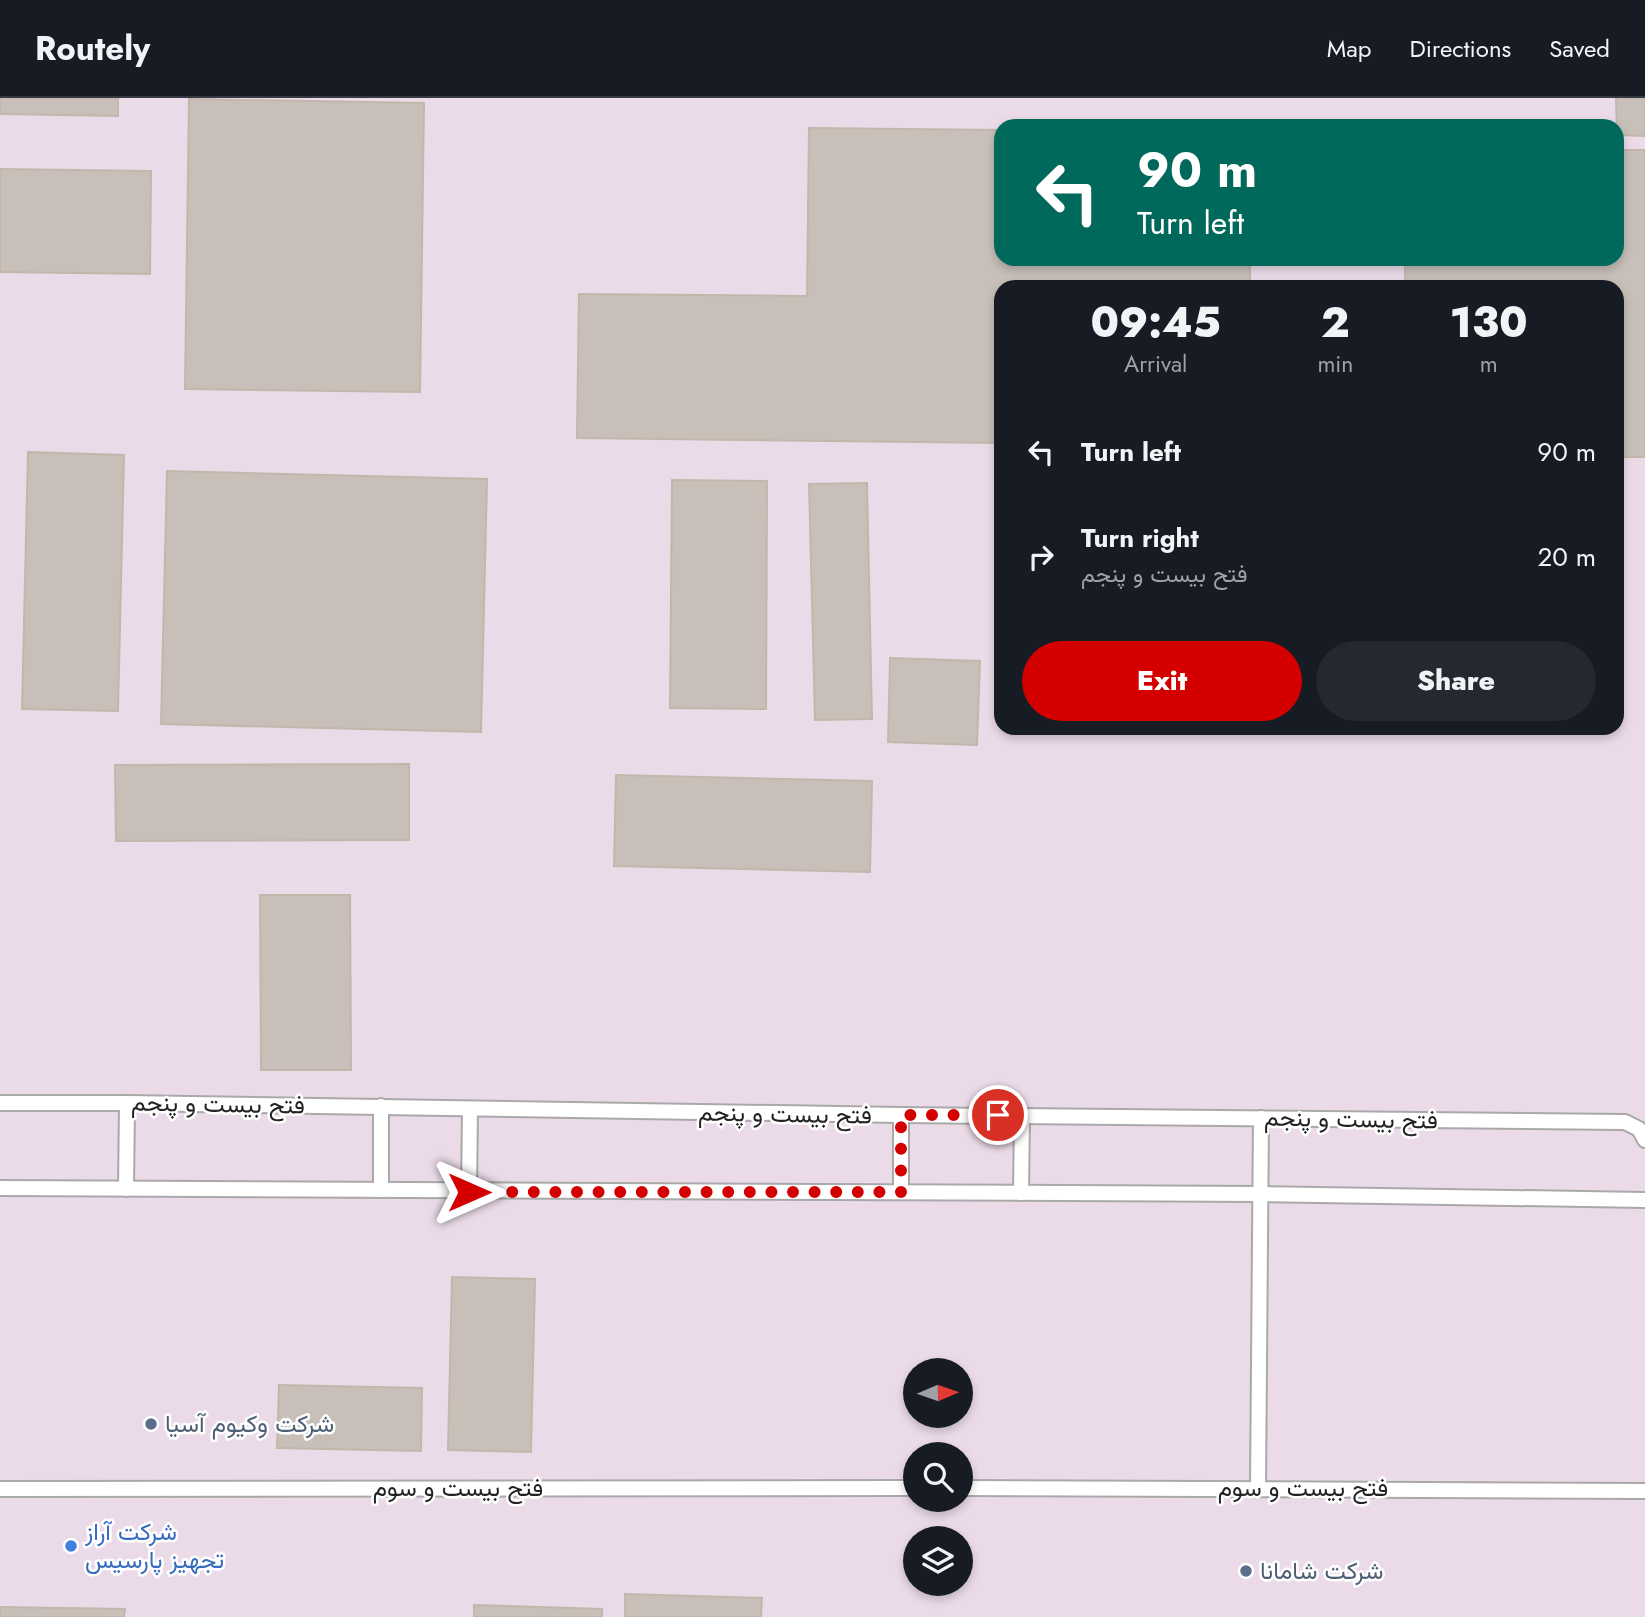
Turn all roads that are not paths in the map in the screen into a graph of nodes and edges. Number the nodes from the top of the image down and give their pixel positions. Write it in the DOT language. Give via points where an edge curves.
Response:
graph roads {
  1 [pos="0,1103"];
  2 [pos="127,1103"];
  3 [pos="381,1106"];
  4 [pos="470,1109"];
  5 [pos="901,1115"];
  6 [pos="1022,1115"];
  7 [pos="1261,1118"];
  8 [pos="1645,1140"];
  9 [pos="0,1188"];
  10 [pos="126,1189"];
  11 [pos="381,1190"];
  12 [pos="469,1192"];
  13 [pos="901,1192"];
  14 [pos="1021,1193"];
  15 [pos="1261,1194"];
  16 [pos="1645,1199"];
  17 [pos="903,1488"];
  18 [pos="973,1488"];
  19 [pos="1258,1488"];
  20 [pos="0,1489"];
  21 [pos="1645,1491"];
  1 -- 2 [label="lane, فتح بیست و پنجم"];
  2 -- 3 [label="lane, فتح بیست و پنجم"];
  2 -- 10 [label="lane"];
  3 -- 4 [label="lane, فتح بیست و پنجم"];
  3 -- 11 [label="lane"];
  4 -- 5 [label="lane, فتح بیست و پنجم"];
  4 -- 12 [label="lane"];
  5 -- 6 [label="lane, فتح بیست و پنجم"];
  5 -- 13 [label="lane"];
  6 -- 7 [label="lane, فتح بیست و پنجم"];
  6 -- 14 [label="lane"];
  7 -- 8 [label="lane, فتح بیست و پنجم" via="1625,1122 1639,1129"];
  7 -- 15 [label="lane"];
  9 -- 10 [label="lane"];
  10 -- 11 [label="lane"];
  11 -- 12 [label="lane"];
  12 -- 13 [label="lane"];
  13 -- 14 [label="lane"];
  14 -- 15 [label="lane"];
  15 -- 16 [label="lane"];
  15 -- 19 [label="lane"];
  17 -- 20 [label="lane, فتح بیست و سوم"];
  18 -- 19 [label="lane, فتح بیست و سوم"];
  19 -- 21 [label="lane, فتح بیست و سوم"];
}
